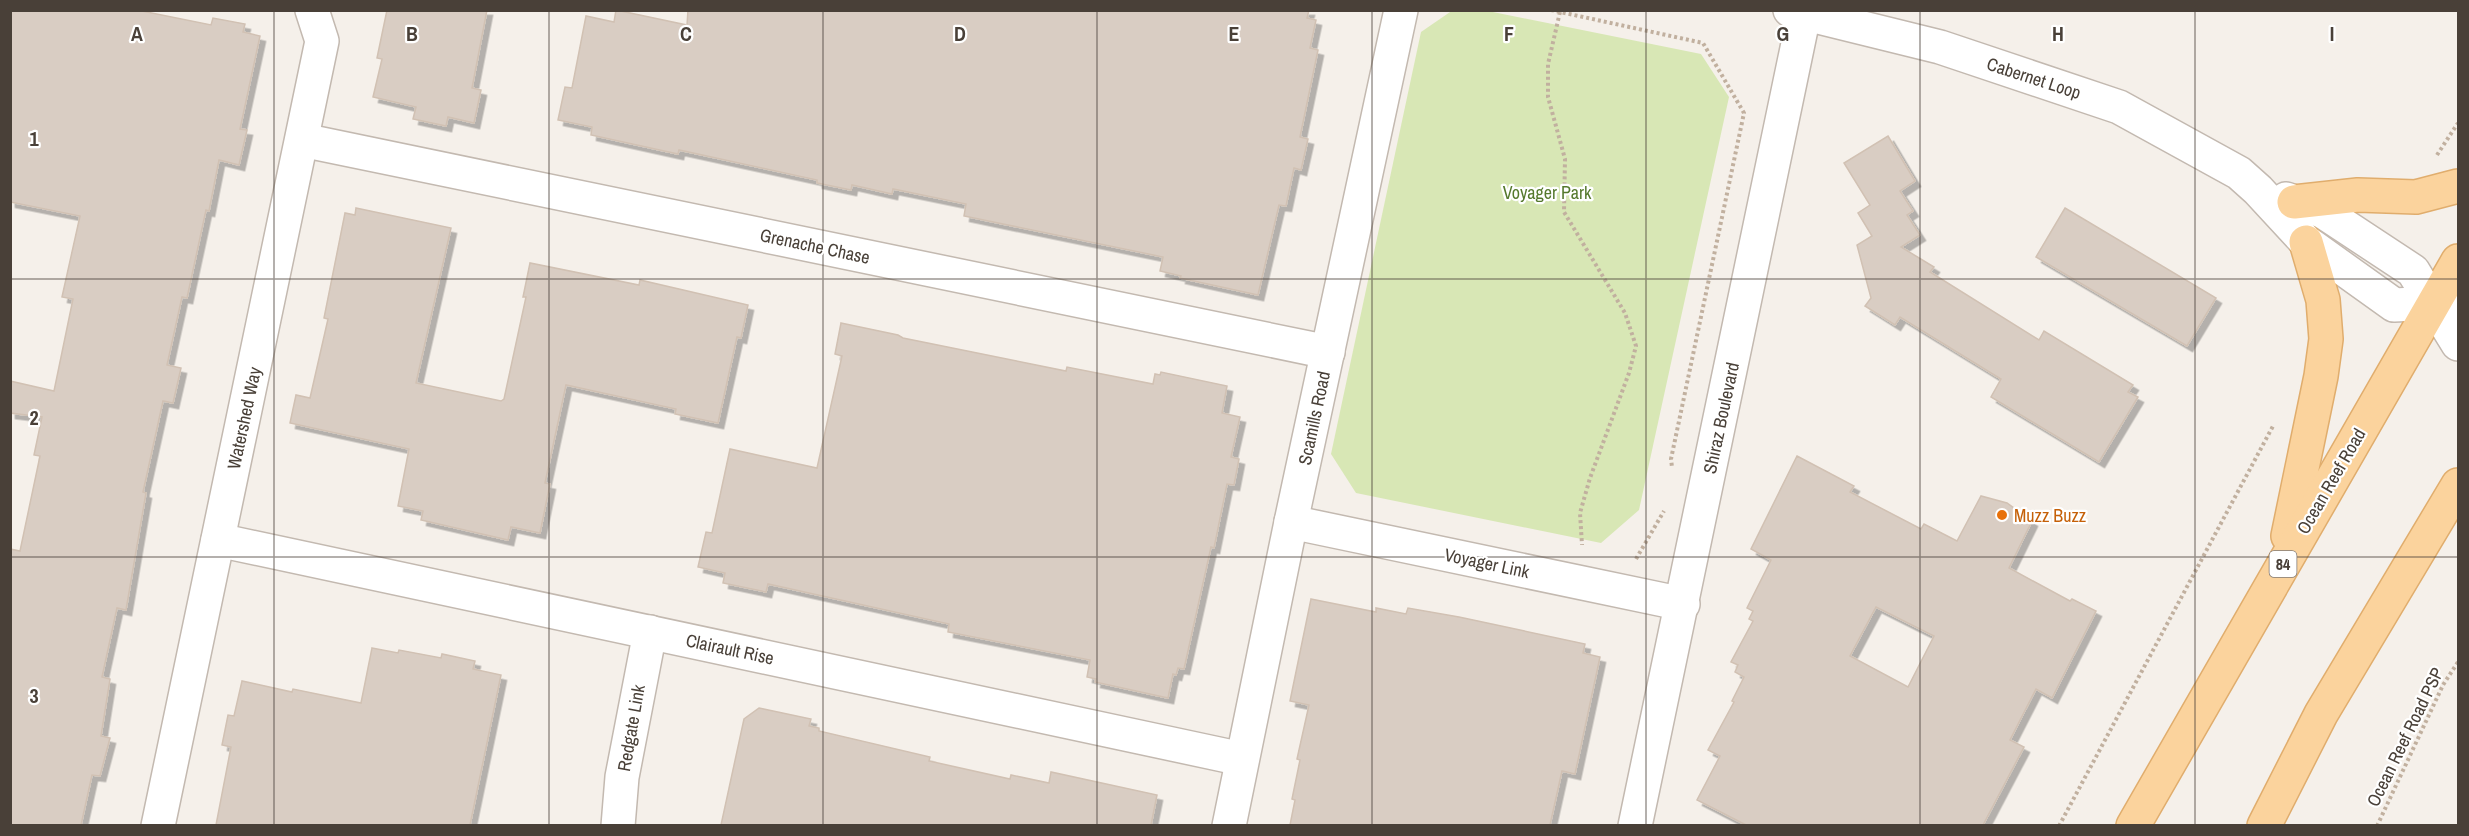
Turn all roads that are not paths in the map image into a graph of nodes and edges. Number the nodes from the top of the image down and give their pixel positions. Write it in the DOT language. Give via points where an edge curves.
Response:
graph roads {
  1 [pos="312,10"];
  2 [pos="1401,10"];
  3 [pos="1800,11"];
  4 [pos="302,140"];
  5 [pos="2458,186"];
  6 [pos="2258,190"];
  7 [pos="2294,202"];
  8 [pos="2306,242"];
  9 [pos="2458,261"];
  10 [pos="2446,303"];
  11 [pos="2458,344"];
  12 [pos="1328,352"];
  13 [pos="2458,484"];
  14 [pos="1291,522"];
  15 [pos="218,540"];
  16 [pos="2281,567"];
  17 [pos="1683,604"];
  18 [pos="650,632"];
  19 [pos="1242,759"];
  20 [pos="158,825"];
  21 [pos="618,825"];
  22 [pos="1229,825"];
  23 [pos="1635,825"];
  24 [pos="2133,825"];
  25 [pos="2264,825"];
  1 -- 4 [label="street, Watershed Way" via="322,41"];
  2 -- 12 [label="street, Scamills Road"];
  3 -- 6 [label="street, Cabernet Loop" via="1940,47 2120,107 2239,173"];
  3 -- 17 [label="street, Shiraz Boulevard"];
  4 -- 12 [label="street, Grenache Chase"];
  4 -- 15 [label="street, Watershed Way"];
  5 -- 7 [label="main road" via="2416,197 2358,195"];
  6 -- 7 [label="street, Cabernet Loop"];
  6 -- 8 [label="street, Cabernet Loop"];
  7 -- 10 [label="street, Cabernet Loop" via="2322,211 2413,271"];
  8 -- 10 [label="street, Cabernet Loop" via="2394,305"];
  8 -- 16 [label="main road" via="2324,300 2326,339"];
  9 -- 10 [label="main road, Ocean Reef Road / 84"];
  10 -- 11 [label="street, Cabernet Loop"];
  10 -- 16 [label="main road, Ocean Reef Road / 84"];
  12 -- 14 [label="street, Scamills Road"];
  13 -- 25 [label="main road" via="2322,714"];
  14 -- 17 [label="street, Voyager Link"];
  14 -- 19 [label="street, Scamills Road"];
  15 -- 18 [label="street, Clairault Rise"];
  15 -- 20 [label="street, Watershed Way"];
  16 -- 24 [label="main road, Ocean Reef Road / 84"];
  17 -- 23 [label="street, Shiraz Boulevard"];
  18 -- 19 [label="street, Clairault Rise"];
  18 -- 21 [label="street, Redgate Link" via="622,777"];
  19 -- 22 [label="street, Scamills Road"];
}
